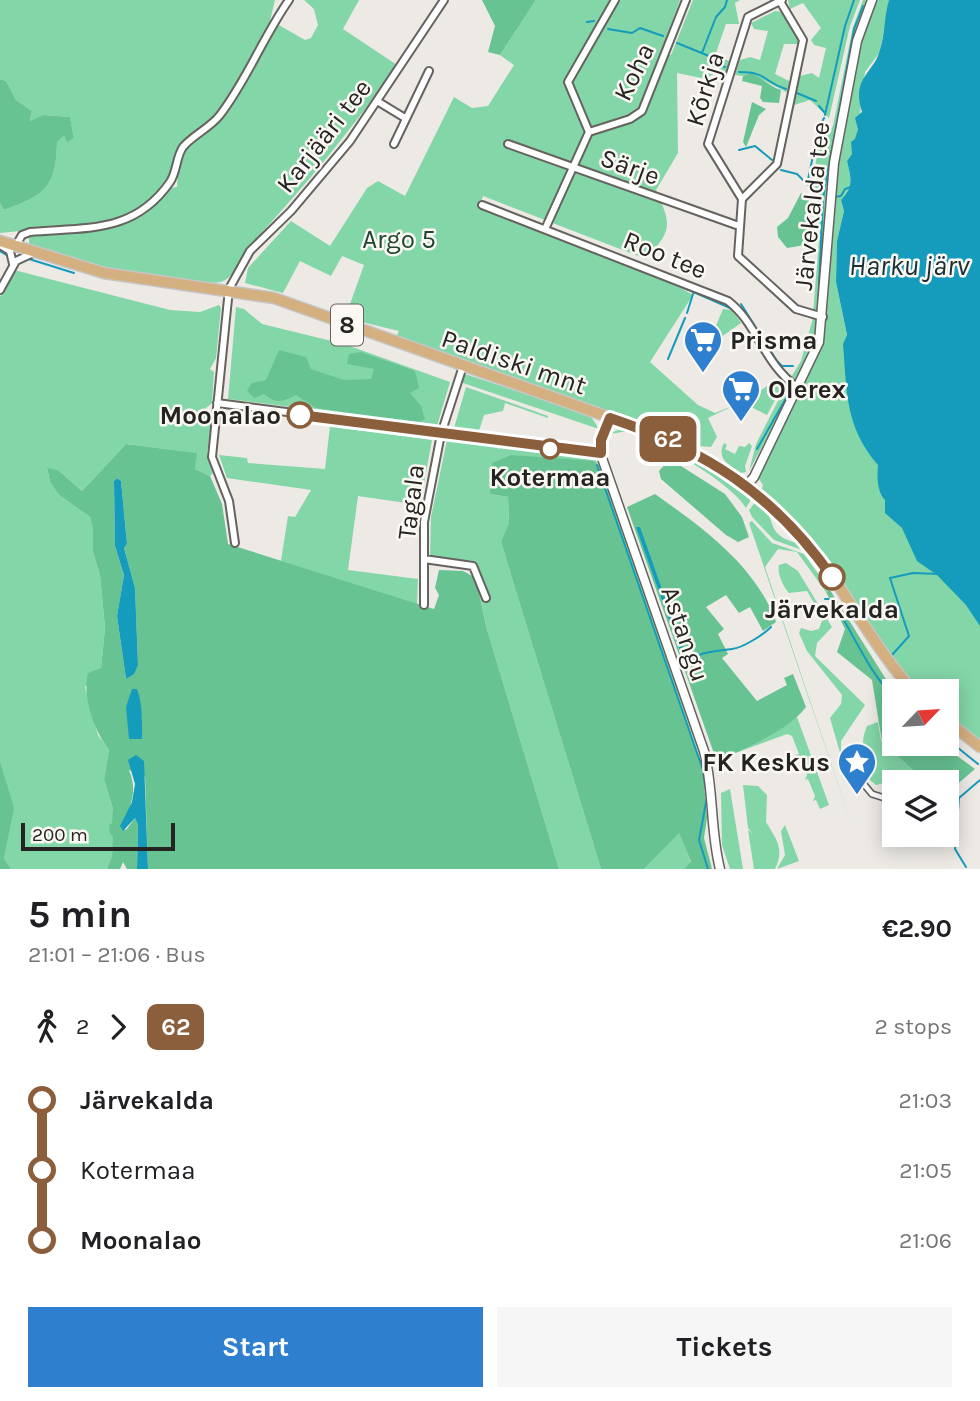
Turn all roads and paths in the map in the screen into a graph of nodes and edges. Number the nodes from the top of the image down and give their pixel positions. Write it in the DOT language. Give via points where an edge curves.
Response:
graph roads {
  1 [pos="289,0"];
  2 [pos="444,0"];
  3 [pos="615,0"];
  4 [pos="686,0"];
  5 [pos="872,0"];
  6 [pos="781,1"];
  7 [pos="429,71"];
  8 [pos="377,101"];
  9 [pos="405,118"];
  10 [pos="589,132"];
  11 [pos="394,144"];
  12 [pos="508,144"];
  13 [pos="573,166"];
  14 [pos="742,199"];
  15 [pos="482,205"];
  16 [pos="739,226"];
  17 [pos="546,227"];
  18 [pos="0,243"];
  19 [pos="15,247"];
  20 [pos="33,253"];
  21 [pos="13,266"];
  22 [pos="229,289"];
  23 [pos="0,290"];
  24 [pos="823,317"];
  25 [pos="463,366"];
  26 [pos="798,388"];
  27 [pos="217,403"];
  28 [pos="610,418"];
  29 [pos="441,434"];
  30 [pos="601,453"];
  31 [pos="746,486"];
  32 [pos="235,543"];
  33 [pos="424,559"];
  34 [pos="486,598"];
  35 [pos="424,605"];
  36 [pos="903,679"];
  37 [pos="959,730"];
  38 [pos="980,747"];
  39 [pos="858,776"];
  40 [pos="882,797"];
  41 [pos="720,869"];
  1 -- 19 [label="street" via="232,99 218,118 184,147 172,180 149,206 116,225 30,232"];
  2 -- 8 [label="street, Karjääri tee"];
  3 -- 10 [label="street, Koha" via="568,82"];
  4 -- 10 [label="street, Koha" via="642,111"];
  5 -- 24 [label="street, Järvekalda tee" via="857,41 834,163"];
  6 -- 14 [label="street, Kõrkja" via="803,40 777,164"];
  6 -- 14 [label="street, Kõrkja" via="748,17 709,138 712,153"];
  7 -- 9 [label="street"];
  8 -- 9 [label="street"];
  8 -- 22 [label="street, Karjääri tee" via="304,196 250,251"];
  9 -- 11 [label="street"];
  10 -- 13 [label="street"];
  12 -- 13 [label="street, Särje"];
  13 -- 16 [label="street, Särje"];
  13 -- 17 [label="street"];
  14 -- 16 [label="street"];
  15 -- 17 [label="street, Roo tee"];
  16 -- 24 [label="street" via="737,251 744,263 796,309"];
  17 -- 26 [label="street, Roo tee" via="728,301 774,367"];
  18 -- 19 [label="main road, Paldiski mnt / 8"];
  18 -- 21 [label="street" via="10,251"];
  19 -- 20 [label="main road, Paldiski mnt / 8"];
  20 -- 21 [label="street"];
  20 -- 22 [label="main road, Paldiski mnt / 8" via="104,273"];
  21 -- 23 [label="street"];
  22 -- 25 [label="main road, Paldiski mnt / 8" via="274,298"];
  22 -- 27 [label="street"];
  24 -- 26 [label="street, Järvekalda tee" via="816,352"];
  25 -- 28 [label="main road, Paldiski mnt / 8"];
  25 -- 29 [label="street, Tagala"];
  26 -- 31 [label="street, Järvekalda tee"];
  27 -- 29 [label="street"];
  27 -- 32 [label="street" via="212,457 229,501"];
  28 -- 30 [label="street"];
  28 -- 31 [label="main road, Paldiski mnt / 8" via="686,447"];
  29 -- 30 [label="street"];
  29 -- 33 [label="street, Tagala" via="424,522"];
  30 -- 41 [label="street, Astangu" via="704,751"];
  31 -- 36 [label="main road, Paldiski mnt / 8" via="807,542"];
  33 -- 34 [label="street" via="473,566"];
  33 -- 35 [label="street, Tagala"];
  37 -- 38 [label="main road"];
  39 -- 40 [label="street" via="872,794"];
}
